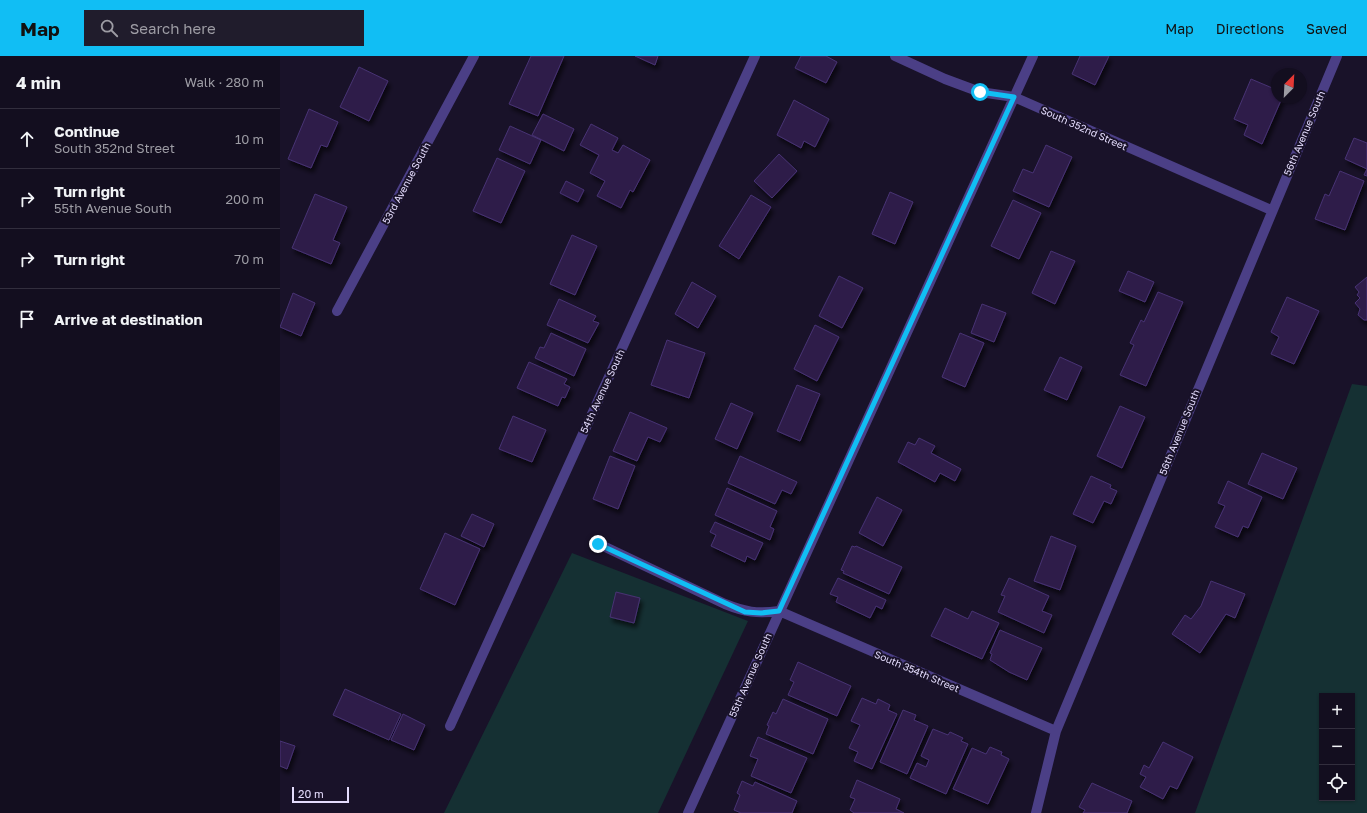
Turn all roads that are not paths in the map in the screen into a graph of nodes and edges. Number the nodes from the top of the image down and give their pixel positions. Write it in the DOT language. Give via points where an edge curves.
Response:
graph roads {
  1 [pos="474,56"];
  2 [pos="755,56"];
  3 [pos="895,56"];
  4 [pos="1033,56"];
  5 [pos="1337,56"];
  6 [pos="1014,97"];
  7 [pos="1271,210"];
  8 [pos="338,311"];
  9 [pos="598,544"];
  10 [pos="779,611"];
  11 [pos="450,726"];
  12 [pos="1056,731"];
  13 [pos="688,813"];
  14 [pos="1036,813"];
  1 -- 8 [label="street, 53rd Avenue South"];
  2 -- 11 [label="street, 54th Avenue South"];
  3 -- 6 [label="street, South 352nd Street" via="980,92"];
  4 -- 6 [label="street, 55th Avenue South"];
  5 -- 7 [label="street, 56th Avenue South"];
  6 -- 7 [label="street, South 352nd Street"];
  6 -- 10 [label="street, 55th Avenue South"];
  7 -- 12 [label="street, 56th Avenue South"];
  9 -- 10 [label="street" via="745,612"];
  10 -- 12 [label="street, South 354th Street"];
  10 -- 13 [label="street, 55th Avenue South"];
  12 -- 14 [label="street, 56th Avenue South"];
}
